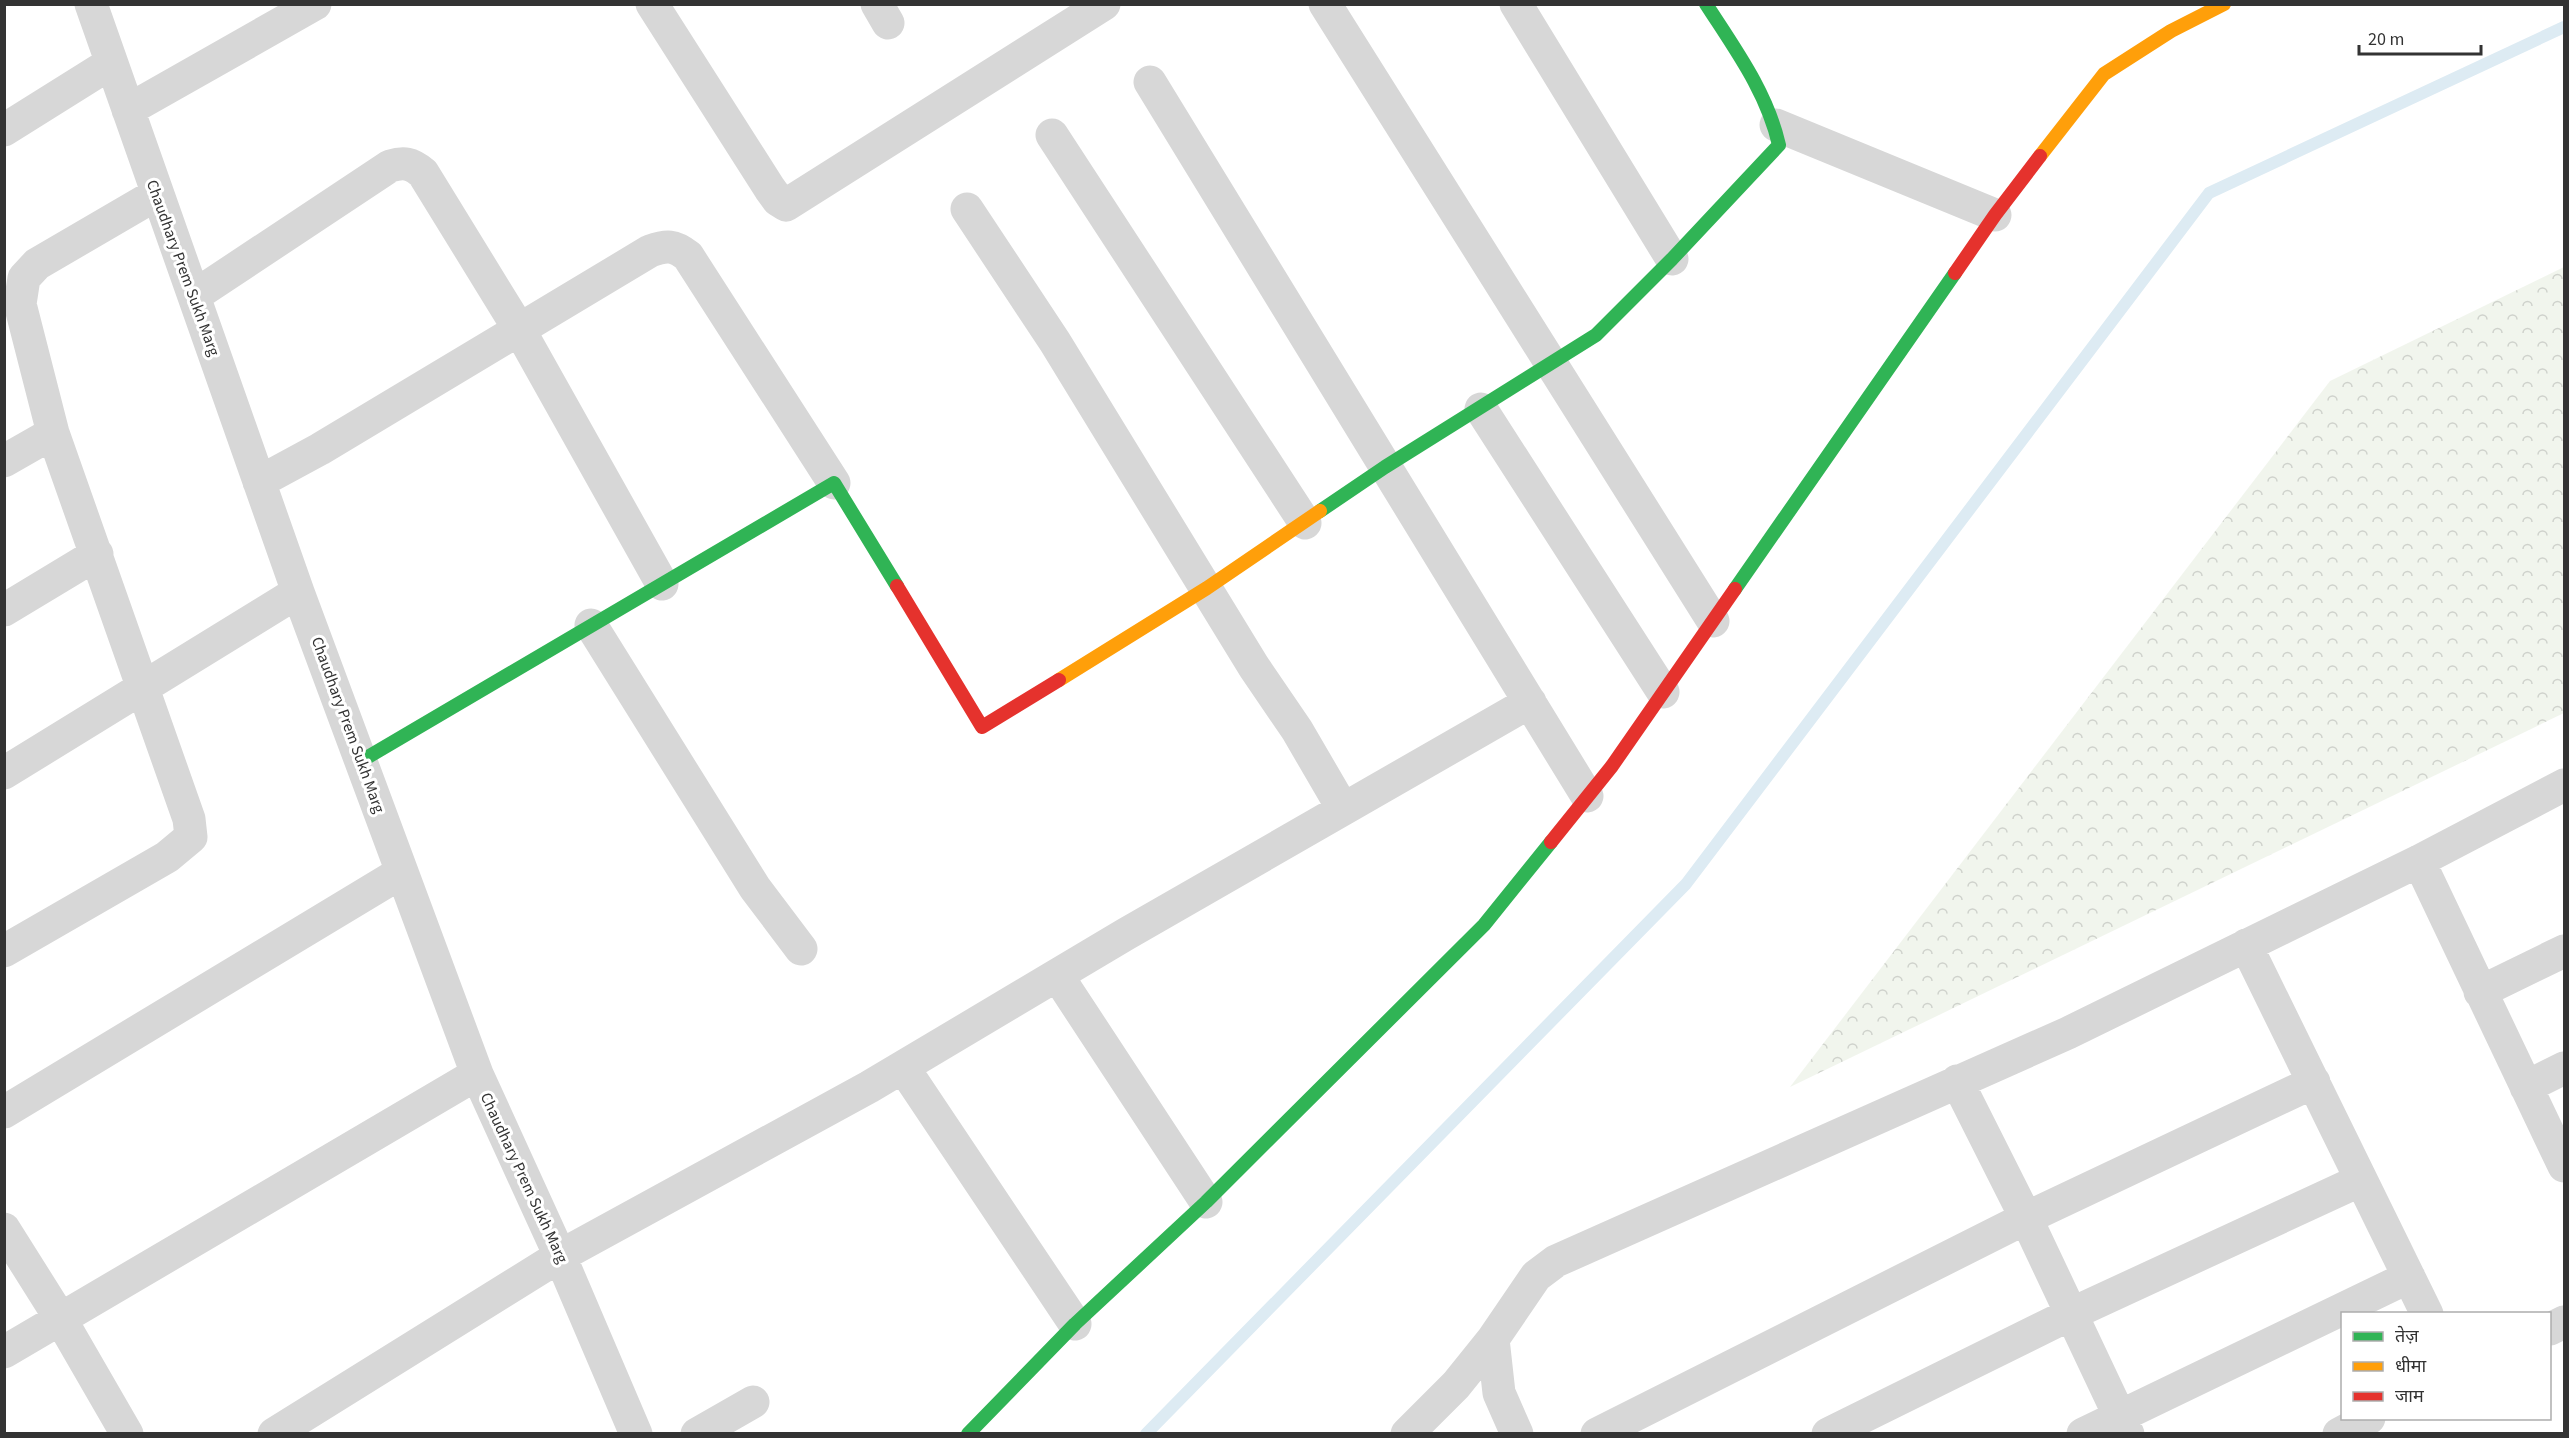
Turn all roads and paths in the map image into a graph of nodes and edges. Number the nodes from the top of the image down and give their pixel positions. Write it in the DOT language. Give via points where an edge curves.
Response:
graph roads {
  1 [pos="91,4"];
  2 [pos="315,4"];
  3 [pos="652,4"];
  4 [pos="1104,4"];
  5 [pos="1325,4"];
  6 [pos="1516,4"];
  7 [pos="1706,4"];
  8 [pos="2224,4"];
  9 [pos="111,63"];
  10 [pos="1150,82"];
  11 [pos="128,110"];
  12 [pos="1776,125"];
  13 [pos="4,130"];
  14 [pos="1052,135"];
  15 [pos="157,194"];
  16 [pos="968,209"];
  17 [pos="1995,215"];
  18 [pos="1672,259"];
  19 [pos="194,296"];
  20 [pos="519,329"];
  21 [pos="1551,365"];
  22 [pos="1481,409"];
  23 [pos="54,433"];
  24 [pos="4,461"];
  25 [pos="1385,467"];
  26 [pos="259,482"];
  27 [pos="834,483"];
  28 [pos="1305,523"];
  29 [pos="97,554"];
  30 [pos="662,584"];
  31 [pos="1207,588"];
  32 [pos="298,592"];
  33 [pos="4,610"];
  34 [pos="1713,621"];
  35 [pos="591,626"];
  36 [pos="142,688"];
  37 [pos="1664,692"];
  38 [pos="1530,702"];
  39 [pos="361,761"];
  40 [pos="4,772"];
  41 [pos="2565,785"];
  42 [pos="1587,796"];
  43 [pos="1343,809"];
  44 [pos="2419,861"];
  45 [pos="402,872"];
  46 [pos="2247,945"];
  47 [pos="801,949"];
  48 [pos="4,951"];
  49 [pos="2565,951"];
  50 [pos="1057,975"];
  51 [pos="2480,992"];
  52 [pos="903,1067"];
  53 [pos="2565,1068"];
  54 [pos="477,1074"];
  55 [pos="1957,1081"];
  56 [pos="2314,1082"];
  57 [pos="2526,1087"];
  58 [pos="4,1112"];
  59 [pos="2565,1166"];
  60 [pos="2361,1180"];
  61 [pos="1206,1202"];
  62 [pos="2026,1218"];
  63 [pos="4,1229"];
  64 [pos="560,1256"];
  65 [pos="2409,1277"];
  66 [pos="2341,1312"];
  67 [pos="2342,1312"];
  68 [pos="2426,1312"];
  69 [pos="2071,1314"];
  70 [pos="60,1318"];
  71 [pos="2565,1322"];
  72 [pos="1075,1324"];
  73 [pos="2551,1329"];
  74 [pos="1493,1339"];
  75 [pos="4,1352"];
  76 [pos="753,1402"];
  77 [pos="2367,1420"];
  78 [pos="2124,1425"];
  79 [pos="127,1434"];
  80 [pos="274,1434"];
  81 [pos="636,1434"];
  82 [pos="697,1434"];
  83 [pos="968,1434"];
  84 [pos="1407,1434"];
  85 [pos="1517,1434"];
  86 [pos="1597,1434"];
  87 [pos="1828,1434"];
  88 [pos="2082,1434"];
  89 [pos="2339,1434"];
  1 -- 9 [label="street, Chaudhary Prem Sukh Marg"];
  2 -- 11 [label="street"];
  3 -- 4 [label="street" via="770,189 786,205"];
  5 -- 21 [label="street"];
  6 -- 18 [label="street"];
  7 -- 12 [label="street" via="1767,102"];
  8 -- 17 [label="street" via="2171,31 2104,74"];
  9 -- 11 [label="street, Chaudhary Prem Sukh Marg"];
  9 -- 13 [label="street"];
  10 -- 25 [label="street"];
  11 -- 15 [label="street, Chaudhary Prem Sukh Marg"];
  12 -- 17 [label="street"];
  12 -- 18 [label="street" via="1779,145"];
  14 -- 28 [label="street"];
  15 -- 19 [label="street, Chaudhary Prem Sukh Marg"];
  15 -- 23 [label="street" via="37,264 24,278 20,304"];
  16 -- 31 [label="street"];
  17 -- 34 [label="street"];
  18 -- 21 [label="street" via="1596,335"];
  19 -- 20 [label="street" via="390,166 403,163 414,165 423,173"];
  19 -- 26 [label="street, Chaudhary Prem Sukh Marg"];
  20 -- 26 [label="street"];
  20 -- 27 [label="street" via="650,251 667,245 677,248 688,256"];
  20 -- 30 [label="street"];
  21 -- 22 [label="street"];
  21 -- 34 [label="street"];
  22 -- 25 [label="street"];
  22 -- 37 [label="street"];
  23 -- 24 [label="street"];
  23 -- 29 [label="street"];
  25 -- 28 [label="street"];
  25 -- 38 [label="street"];
  26 -- 32 [label="street, Chaudhary Prem Sukh Marg"];
  27 -- 30 [label="street"];
  27 -- 31 [label="street" via="982,727"];
  28 -- 31 [label="street"];
  29 -- 33 [label="street"];
  29 -- 36 [label="street"];
  30 -- 35 [label="street"];
  31 -- 43 [label="street"];
  32 -- 36 [label="street"];
  32 -- 39 [label="street, Chaudhary Prem Sukh Marg"];
  34 -- 37 [label="street"];
  35 -- 39 [label="street"];
  35 -- 47 [label="street" via="754,888"];
  36 -- 40 [label="street"];
  36 -- 48 [label="street" via="189,819 191,837 167,857"];
  37 -- 42 [label="street"];
  38 -- 42 [label="street"];
  38 -- 43 [label="street"];
  39 -- 45 [label="street, Chaudhary Prem Sukh Marg"];
  41 -- 44 [label="street"];
  42 -- 61 [label="street" via="1484,925"];
  43 -- 50 [label="street"];
  44 -- 46 [label="street"];
  44 -- 51 [label="street"];
  45 -- 54 [label="street, Chaudhary Prem Sukh Marg"];
  45 -- 58 [label="street"];
  46 -- 55 [label="street" via="2068,1033"];
  46 -- 56 [label="street"];
  49 -- 51 [label="street"];
  50 -- 52 [label="street"];
  50 -- 61 [label="street"];
  51 -- 57 [label="street"];
  52 -- 64 [label="street"];
  52 -- 72 [label="street"];
  53 -- 57 [label="street"];
  54 -- 64 [label="street, Chaudhary Prem Sukh Marg"];
  54 -- 70 [label="street"];
  55 -- 62 [label="street"];
  55 -- 74 [label="street" via="1556,1261 1536,1276"];
  56 -- 60 [label="street"];
  56 -- 62 [label="street"];
  57 -- 59 [label="street"];
  60 -- 65 [label="street"];
  60 -- 69 [label="street"];
  61 -- 72 [label="street"];
  62 -- 69 [label="street"];
  62 -- 86 [label="street"];
  63 -- 70 [label="street"];
  64 -- 80 [label="street"];
  64 -- 81 [label="street, Chaudhary Prem Sukh Marg"];
  65 -- 67 [label="street"];
  65 -- 68 [label="street"];
  66 -- 78 [label="street"];
  69 -- 78 [label="street"];
  69 -- 87 [label="street"];
  70 -- 75 [label="street"];
  70 -- 79 [label="street"];
  71 -- 73 [label="street"];
  72 -- 83 [label="street"];
  74 -- 84 [label="street" via="1456,1385"];
  74 -- 85 [label="street" via="1499,1393"];
  76 -- 82 [label="street"];
  77 -- 89 [label="street"];
  78 -- 88 [label="street"];
}
